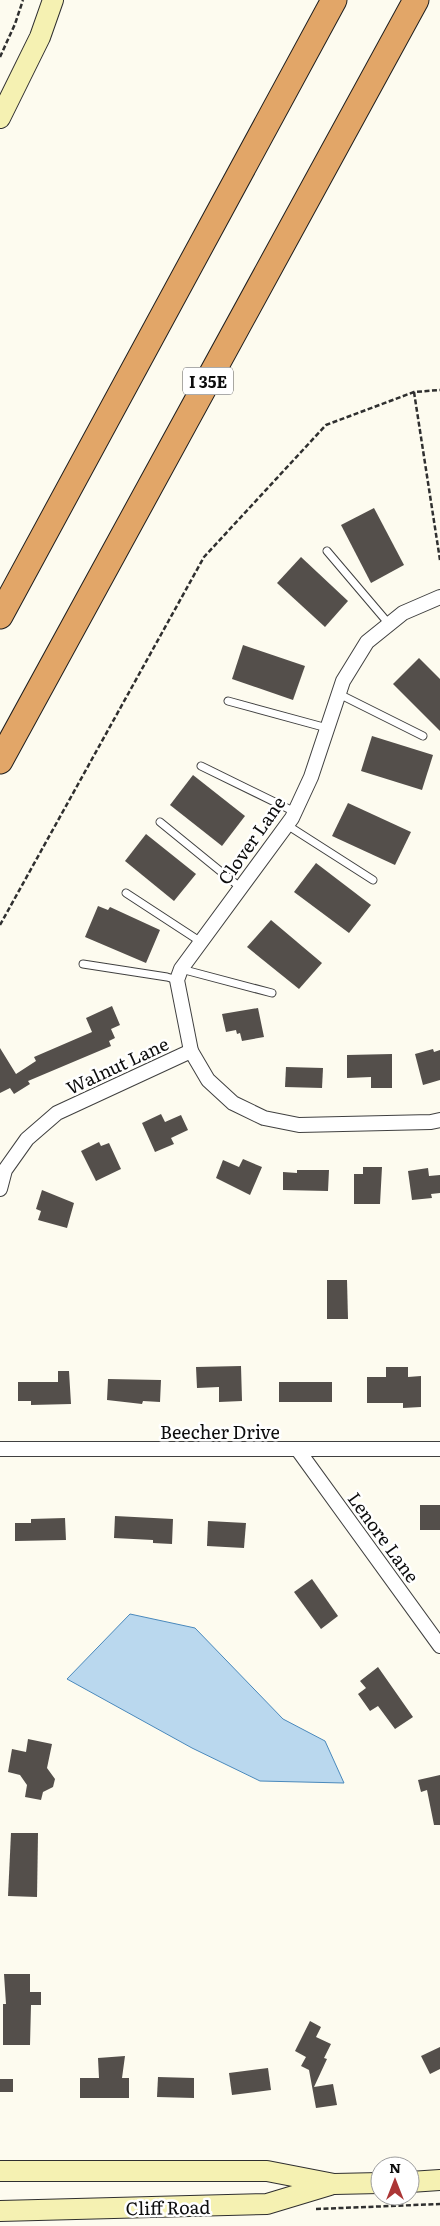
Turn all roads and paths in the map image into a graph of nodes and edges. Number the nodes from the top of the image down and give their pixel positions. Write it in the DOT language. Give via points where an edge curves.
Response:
graph roads {
  1 [pos="22,0"];
  2 [pos="53,0"];
  3 [pos="334,0"];
  4 [pos="416,0"];
  5 [pos="0,57"];
  6 [pos="0,118"];
  7 [pos="440,390"];
  8 [pos="414,392"];
  9 [pos="327,551"];
  10 [pos="440,560"];
  11 [pos="440,597"];
  12 [pos="0,616"];
  13 [pos="388,624"];
  14 [pos="339,694"];
  15 [pos="228,701"];
  16 [pos="328,728"];
  17 [pos="423,736"];
  18 [pos="0,761"];
  19 [pos="201,766"];
  20 [pos="295,812"];
  21 [pos="160,822"];
  22 [pos="287,825"];
  23 [pos="373,880"];
  24 [pos="241,888"];
  25 [pos="126,893"];
  26 [pos="0,925"];
  27 [pos="201,942"];
  28 [pos="83,964"];
  29 [pos="179,975"];
  30 [pos="272,993"];
  31 [pos="191,1051"];
  32 [pos="440,1120"];
  33 [pos="0,1189"];
  34 [pos="0,1449"];
  35 [pos="440,1449"];
  36 [pos="298,1450"];
  37 [pos="440,1646"];
  38 [pos="0,2170"];
  39 [pos="440,2180"];
  40 [pos="420,2181"];
  41 [pos="370,2183"];
  42 [pos="334,2184"];
  43 [pos="0,2211"];
  1 -- 5 [label="path"];
  2 -- 6 [label="main road" via="40,37"];
  3 -- 12 [label="highway"];
  4 -- 18 [label="highway, I 35E"];
  7 -- 8 [label="path"];
  8 -- 10 [label="path"];
  8 -- 26 [label="path" via="326,425 204,557"];
  9 -- 13 [label="lane"];
  11 -- 13 [label="street, Clover Lane" via="403,613"];
  13 -- 14 [label="street, Clover Lane" via="368,642 343,681"];
  14 -- 16 [label="street, Clover Lane"];
  14 -- 17 [label="lane"];
  15 -- 16 [label="lane"];
  16 -- 20 [label="street, Clover Lane"];
  19 -- 20 [label="lane"];
  20 -- 22 [label="street, Clover Lane"];
  21 -- 24 [label="lane"];
  22 -- 23 [label="lane"];
  22 -- 24 [label="street, Clover Lane"];
  24 -- 27 [label="street, Clover Lane"];
  25 -- 27 [label="lane"];
  27 -- 29 [label="street, Clover Lane"];
  28 -- 29 [label="lane"];
  29 -- 30 [label="lane"];
  29 -- 31 [label="street"];
  31 -- 32 [label="street, Walnut Lane" via="208,1080 227,1098 264,1118 299,1125"];
  31 -- 33 [label="street, Walnut Lane" via="57,1113 27,1139 5,1170"];
  34 -- 36 [label="street, Beecher Drive"];
  35 -- 36 [label="street, Beecher Drive"];
  36 -- 37 [label="street, Lenore Lane"];
  38 -- 42 [label="main road, Cliff Road" via="267,2170"];
  39 -- 40 [label="main road"];
  41 -- 42 [label="main road, Cliff Road"];
  42 -- 43 [label="main road, Cliff Road" via="267,2204"];
}
